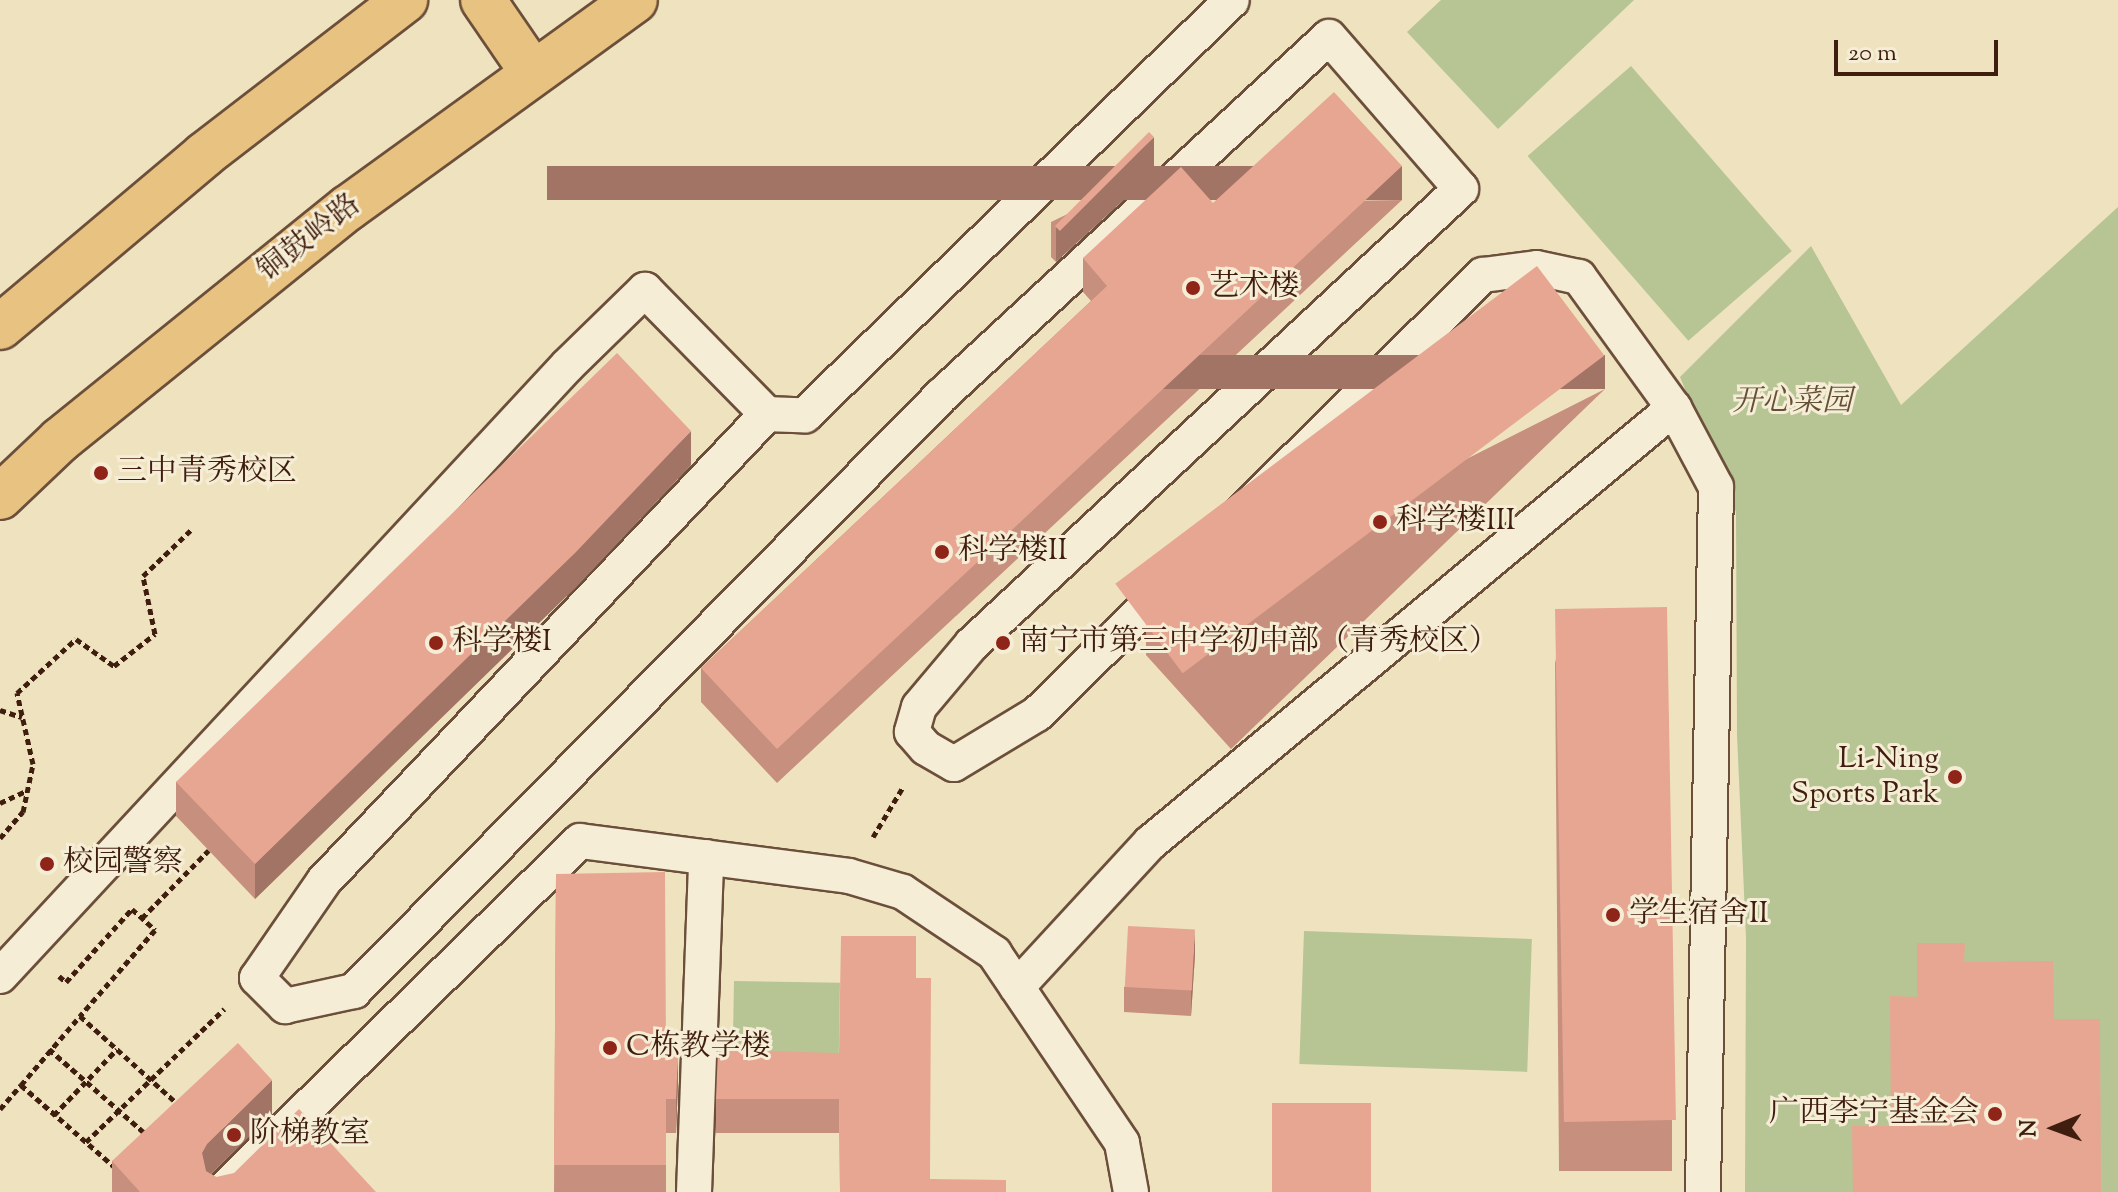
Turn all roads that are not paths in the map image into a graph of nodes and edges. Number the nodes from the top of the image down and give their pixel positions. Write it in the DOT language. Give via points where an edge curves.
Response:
graph roads {
  1 [pos="405,0"];
  2 [pos="483,0"];
  3 [pos="635,0"];
  4 [pos="1232,0"];
  5 [pos="533,73"];
  6 [pos="0,327"];
  7 [pos="1674,408"];
  8 [pos="767,414"];
  9 [pos="0,497"];
  10 [pos="706,857"];
  11 [pos="0,976"];
  12 [pos="1017,987"];
  13 [pos="221,1192"];
  14 [pos="694,1192"];
  15 [pos="1131,1192"];
  16 [pos="1703,1192"];
  1 -- 6 [label="main road" via="204,155"];
  2 -- 5 [label="main road"];
  3 -- 5 [label="main road, 铜鼓岭路"];
  4 -- 8 [label="lane" via="805,415"];
  5 -- 9 [label="main road, 铜鼓岭路" via="348,208 60,440"];
  7 -- 8 [label="lane" via="1579,277 1537,268 1483,275 1037,714 954,764 926,748 912,732 919,707 972,644 1461,189 1329,37 942,395 354,991 285,1006 257,978 324,881"];
  7 -- 12 [label="lane" via="1150,843"];
  7 -- 16 [label="lane" via="1716,487"];
  8 -- 11 [label="lane" via="645,290 567,366"];
  10 -- 12 [label="lane" via="849,876 916,901 994,953"];
  10 -- 13 [label="lane" via="580,841"];
  10 -- 14 [label="lane"];
  12 -- 15 [label="lane" via="1122,1143"];
}
